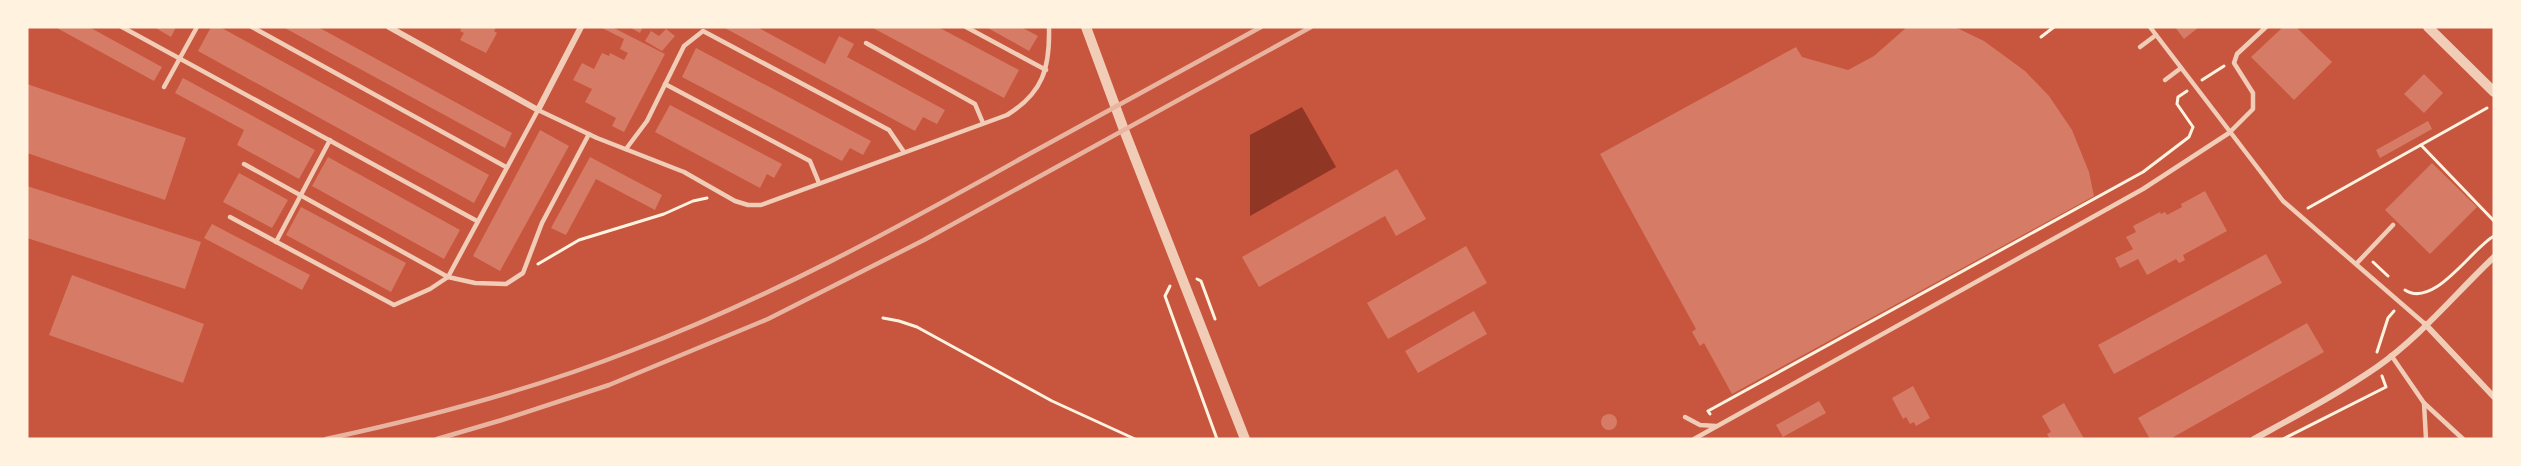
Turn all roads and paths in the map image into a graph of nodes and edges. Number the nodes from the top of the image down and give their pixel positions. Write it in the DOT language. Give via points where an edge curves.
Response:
graph roads {
  1 [pos="122,27"];
  2 [pos="197,27"];
  3 [pos="252,27"];
  4 [pos="389,27"];
  5 [pos="581,27"];
  6 [pos="966,27"];
  7 [pos="1049,27"];
  8 [pos="1086,27"];
  9 [pos="2054,27"];
  10 [pos="2150,27"];
  11 [pos="2266,27"];
  12 [pos="2428,27"];
  13 [pos="2156,35"];
  14 [pos="2040,37"];
  15 [pos="866,43"];
  16 [pos="2140,47"];
  17 [pos="180,59"];
  18 [pos="2234,63"];
  19 [pos="2181,68"];
  20 [pos="1046,70"];
  21 [pos="2197,71"];
  22 [pos="2164,80"];
  23 [pos="2203,80"];
  24 [pos="665,84"];
  25 [pos="2194,86"];
  26 [pos="164,87"];
  27 [pos="2210,88"];
  28 [pos="2494,92"];
  29 [pos="2487,108"];
  30 [pos="538,110"];
  31 [pos="983,123"];
  32 [pos="2229,133"];
  33 [pos="589,134"];
  34 [pos="330,140"];
  35 [pos="2421,145"];
  36 [pos="626,148"];
  37 [pos="904,152"];
  38 [pos="244,164"];
  39 [pos="506,167"];
  40 [pos="819,183"];
  41 [pos="300,196"];
  42 [pos="735,201"];
  43 [pos="2300,203"];
  44 [pos="2306,209"];
  45 [pos="2313,216"];
  46 [pos="230,217"];
  47 [pos="477,221"];
  48 [pos="2494,221"];
  49 [pos="2393,225"];
  50 [pos="2494,236"];
  51 [pos="276,242"];
  52 [pos="2365,255"];
  53 [pos="2494,257"];
  54 [pos="2357,263"];
  55 [pos="1179,269"];
  56 [pos="523,273"];
  57 [pos="448,277"];
  58 [pos="2395,282"];
  59 [pos="2402,288"];
  60 [pos="2409,293"];
  61 [pos="2401,302"];
  62 [pos="883,318"];
  63 [pos="2425,324"];
  64 [pos="2391,355"];
  65 [pos="2378,366"];
  66 [pos="2494,397"];
  67 [pos="2424,404"];
  68 [pos="1685,417"];
  69 [pos="1717,426"];
  70 [pos="1135,439"];
  71 [pos="1217,439"];
  72 [pos="1245,439"];
  73 [pos="1694,439"];
  74 [pos="2254,439"];
  75 [pos="2283,439"];
  76 [pos="2426,439"];
  77 [pos="2463,439"];
  1 -- 17 [label="lane"];
  2 -- 17 [label="lane"];
  3 -- 39 [label="lane"];
  4 -- 30 [label="street"];
  5 -- 30 [label="street"];
  6 -- 20 [label="lane"];
  7 -- 20 [label="lane"];
  8 -- 55 [label="street"];
  9 -- 14 [label="path"];
  10 -- 13 [label="lane"];
  11 -- 18 [label="lane" via="2237,54"];
  12 -- 28 [label="street"];
  13 -- 16 [label="lane"];
  13 -- 19 [label="lane"];
  15 -- 31 [label="lane" via="975,104"];
  17 -- 26 [label="lane"];
  17 -- 34 [label="lane"];
  18 -- 23 [label="path"];
  18 -- 32 [label="lane" via="2253,93 2253,109"];
  19 -- 22 [label="lane"];
  19 -- 25 [label="lane"];
  20 -- 31 [label="lane" via="1022,106"];
  21 -- 23 [label="path"];
  23 -- 25 [label="path"];
  23 -- 27 [label="path"];
  24 -- 36 [label="lane" via="646,121"];
  24 -- 37 [label="lane" via="684,46 703,31 889,130"];
  24 -- 40 [label="lane" via="810,161"];
  25 -- 32 [label="lane"];
  25 -- 69 [label="path" via="2178,97 2177,104 2193,128 2188,137 2143,172 1708,411"];
  29 -- 35 [label="path"];
  30 -- 33 [label="lane"];
  30 -- 39 [label="lane"];
  31 -- 37 [label="lane"];
  32 -- 54 [label="lane" via="2283,201"];
  32 -- 69 [label="lane" via="2143,189"];
  33 -- 36 [label="lane"];
  33 -- 56 [label="lane" via="542,223"];
  34 -- 41 [label="lane"];
  34 -- 47 [label="lane"];
  35 -- 44 [label="path"];
  35 -- 48 [label="path"];
  36 -- 42 [label="lane" via="684,172"];
  37 -- 40 [label="lane"];
  38 -- 41 [label="lane"];
  39 -- 47 [label="lane"];
  40 -- 42 [label="lane" via="761,205"];
  41 -- 51 [label="lane"];
  41 -- 57 [label="lane"];
  42 -- 56 [label="path" via="712,197 693,201 579,240"];
  43 -- 44 [label="path"];
  44 -- 45 [label="path"];
  46 -- 51 [label="lane"];
  47 -- 57 [label="lane"];
  49 -- 52 [label="lane"];
  50 -- 60 [label="path" via="2435,289 2417,295"];
  51 -- 57 [label="lane" via="394,305 430,290"];
  52 -- 54 [label="lane"];
  52 -- 58 [label="path"];
  53 -- 63 [label="street"];
  54 -- 61 [label="lane"];
  55 -- 71 [label="path" via="1165,296"];
  55 -- 72 [label="street"];
  56 -- 57 [label="lane" via="506,284"];
  59 -- 60 [label="path"];
  60 -- 61 [label="path"];
  61 -- 63 [label="lane"];
  61 -- 65 [label="path" via="2388,318 2378,352 2373,356"];
  62 -- 70 [label="path" via="917,327 1052,401"];
  63 -- 64 [label="street"];
  63 -- 66 [label="street"];
  64 -- 65 [label="street"];
  64 -- 67 [label="lane"];
  65 -- 74 [label="street"];
  65 -- 75 [label="path" via="2386,387"];
  67 -- 76 [label="lane"];
  67 -- 77 [label="lane"];
  68 -- 69 [label="lane" via="1700,425"];
  69 -- 73 [label="lane"];
}
